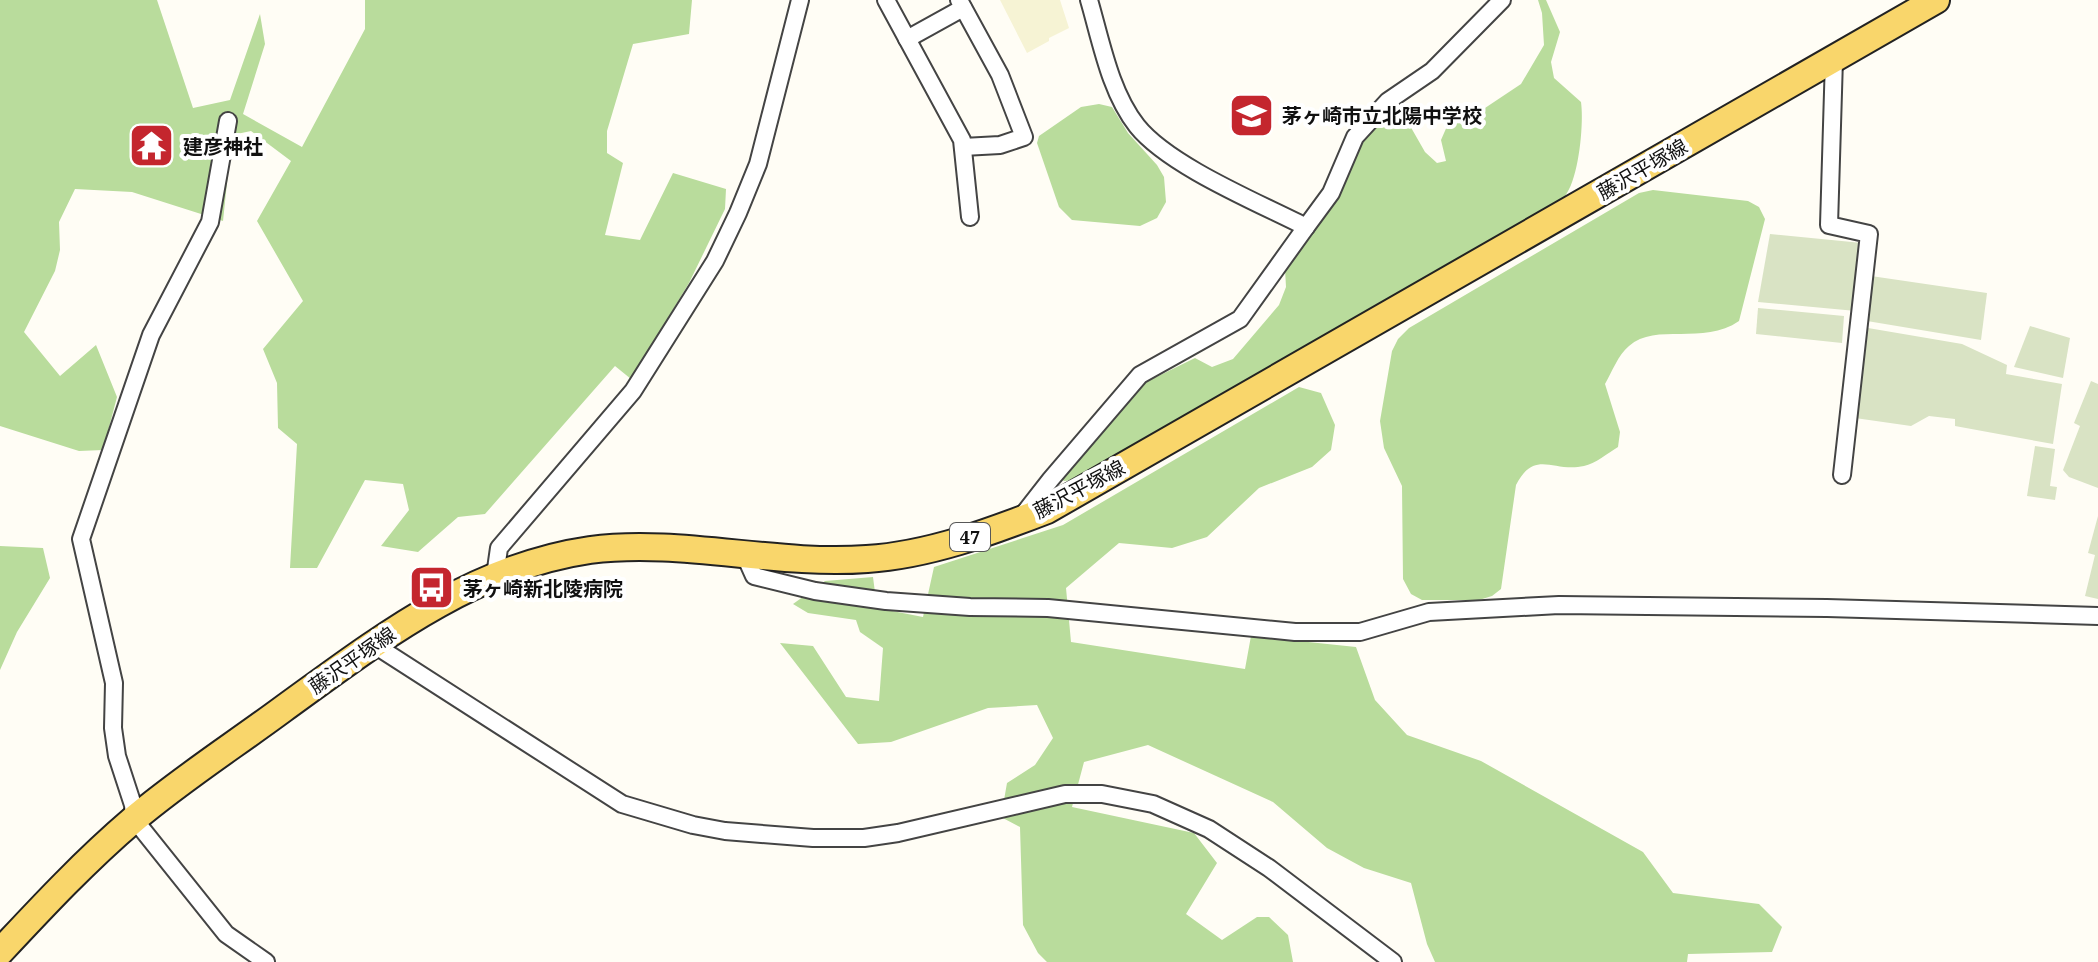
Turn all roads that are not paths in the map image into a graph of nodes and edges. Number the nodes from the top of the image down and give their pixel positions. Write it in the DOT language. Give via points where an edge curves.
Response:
graph roads {
  1 [pos="800,0"];
  2 [pos="886,0"];
  3 [pos="1089,0"];
  4 [pos="1502,0"];
  5 [pos="1936,0"];
  6 [pos="961,4"];
  7 [pos="907,39"];
  8 [pos="1834,59"];
  9 [pos="228,121"];
  10 [pos="963,147"];
  11 [pos="970,217"];
  12 [pos="1306,227"];
  13 [pos="1842,475"];
  14 [pos="1019,521"];
  15 [pos="745,556"];
  16 [pos="495,576"];
  17 [pos="2098,616"];
  18 [pos="373,644"];
  19 [pos="134,819"];
  20 [pos="0,952"];
  21 [pos="266,962"];
  22 [pos="1393,962"];
  1 -- 16 [label="street" via="758,164 715,261 633,391 499,548"];
  2 -- 7 [label="street"];
  3 -- 12 [label="street" via="1119,91 1138,127 1171,157"];
  4 -- 12 [label="street" via="1432,71 1388,101 1355,137 1331,193"];
  5 -- 8 [label="main road, 藤沢平塚線 / 47"];
  6 -- 7 [label="street"];
  6 -- 10 [label="street" via="1000,75 1024,137 1000,145"];
  7 -- 10 [label="street"];
  8 -- 13 [label="street" via="1829,225 1869,234"];
  8 -- 14 [label="main road, 藤沢平塚線 / 47" via="1061,502"];
  9 -- 19 [label="street" via="210,222 151,335 81,539 114,683 117,756"];
  10 -- 11 [label="street"];
  12 -- 14 [label="street" via="1240,319 1140,375"];
  14 -- 15 [label="main road, 藤沢平塚線 / 47" via="940,546 868,559"];
  15 -- 16 [label="main road, 藤沢平塚線 / 47" via="641,546 588,550"];
  15 -- 17 [label="street" via="754,576 872,599 1048,608 1295,632 1360,632 1429,612 1559,605"];
  16 -- 18 [label="main road, 藤沢平塚線 / 47" via="428,608"];
  18 -- 19 [label="main road, 藤沢平塚線 / 47"];
  18 -- 22 [label="street" via="622,804 693,825 864,838 1065,794 1102,794 1153,804 1209,829 1269,868"];
  19 -- 20 [label="main road, 藤沢平塚線 / 47"];
  19 -- 21 [label="street" via="226,934"];
}
